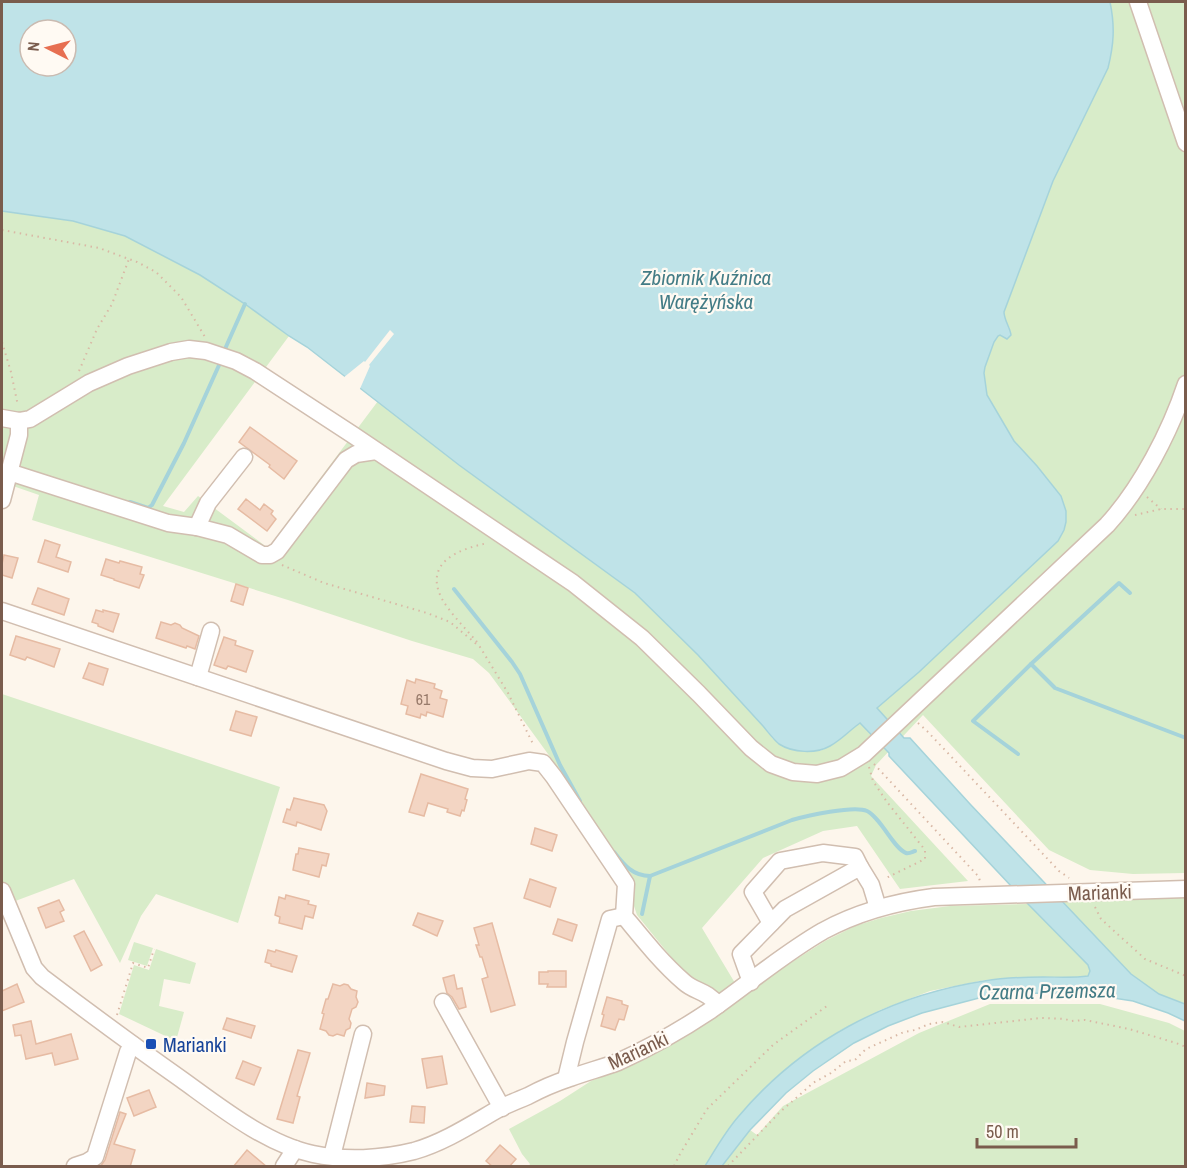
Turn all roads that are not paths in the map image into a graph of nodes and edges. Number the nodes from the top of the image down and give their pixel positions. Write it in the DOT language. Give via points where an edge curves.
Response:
graph roads {
  1 [pos="1138,2"];
  2 [pos="1185,143"];
  3 [pos="1185,384"];
  4 [pos="2,418"];
  5 [pos="20,421"];
  6 [pos="376,451"];
  7 [pos="244,457"];
  8 [pos="9,472"];
  9 [pos="2,500"];
  10 [pos="197,527"];
  11 [pos="2,611"];
  12 [pos="211,631"];
  13 [pos="198,677"];
  14 [pos="860,867"];
  15 [pos="1185,889"];
  16 [pos="2,891"];
  17 [pos="878,908"];
  18 [pos="624,916"];
  19 [pos="771,923"];
  20 [pos="751,982"];
  21 [pos="443,1002"];
  22 [pos="718,1005"];
  23 [pos="363,1034"];
  24 [pos="133,1045"];
  25 [pos="566,1079"];
  26 [pos="502,1108"];
  27 [pos="295,1149"];
  28 [pos="332,1156"];
  29 [pos="75,1167"];
  30 [pos="284,1167"];
  1 -- 2 [label="street"];
  3 -- 6 [label="street" via="1160,446 1115,516 869,754 841,768 817,774 793,772 771,764 633,630 573,583"];
  4 -- 5 [label="street"];
  5 -- 6 [label="street" via="128,366 189,349 211,352 255,371"];
  5 -- 8 [label="street"];
  6 -- 10 [label="street" via="346,460 274,554 257,554 228,535"];
  7 -- 10 [label="street" via="208,503"];
  8 -- 9 [label="street"];
  8 -- 10 [label="street" via="168,523"];
  11 -- 13 [label="street"];
  12 -- 13 [label="street"];
  13 -- 18 [label="street" via="472,768 543,763 626,884"];
  14 -- 17 [label="street"];
  14 -- 19 [label="street" via="785,909"];
  14 -- 19 [label="street" via="855,857 823,854 780,861 753,892"];
  15 -- 17 [label="street, Marianki" via="934,897"];
  16 -- 24 [label="street, Marianki" via="34,968"];
  17 -- 20 [label="street, Marianki" via="819,934"];
  18 -- 22 [label="street" via="686,984 711,996"];
  18 -- 25 [label="street" via="610,919"];
  19 -- 20 [label="street" via="741,954"];
  20 -- 22 [label="street, Marianki"];
  21 -- 26 [label="street"];
  22 -- 25 [label="street, Marianki" via="652,1046"];
  23 -- 28 [label="street"];
  24 -- 27 [label="street, Marianki" via="223,1110"];
  24 -- 29 [label="street" via="95,1157"];
  25 -- 26 [label="street, Marianki"];
  26 -- 28 [label="street, Marianki" via="455,1135 413,1151 375,1157"];
  27 -- 28 [label="street, Marianki"];
  27 -- 30 [label="street"];
}
